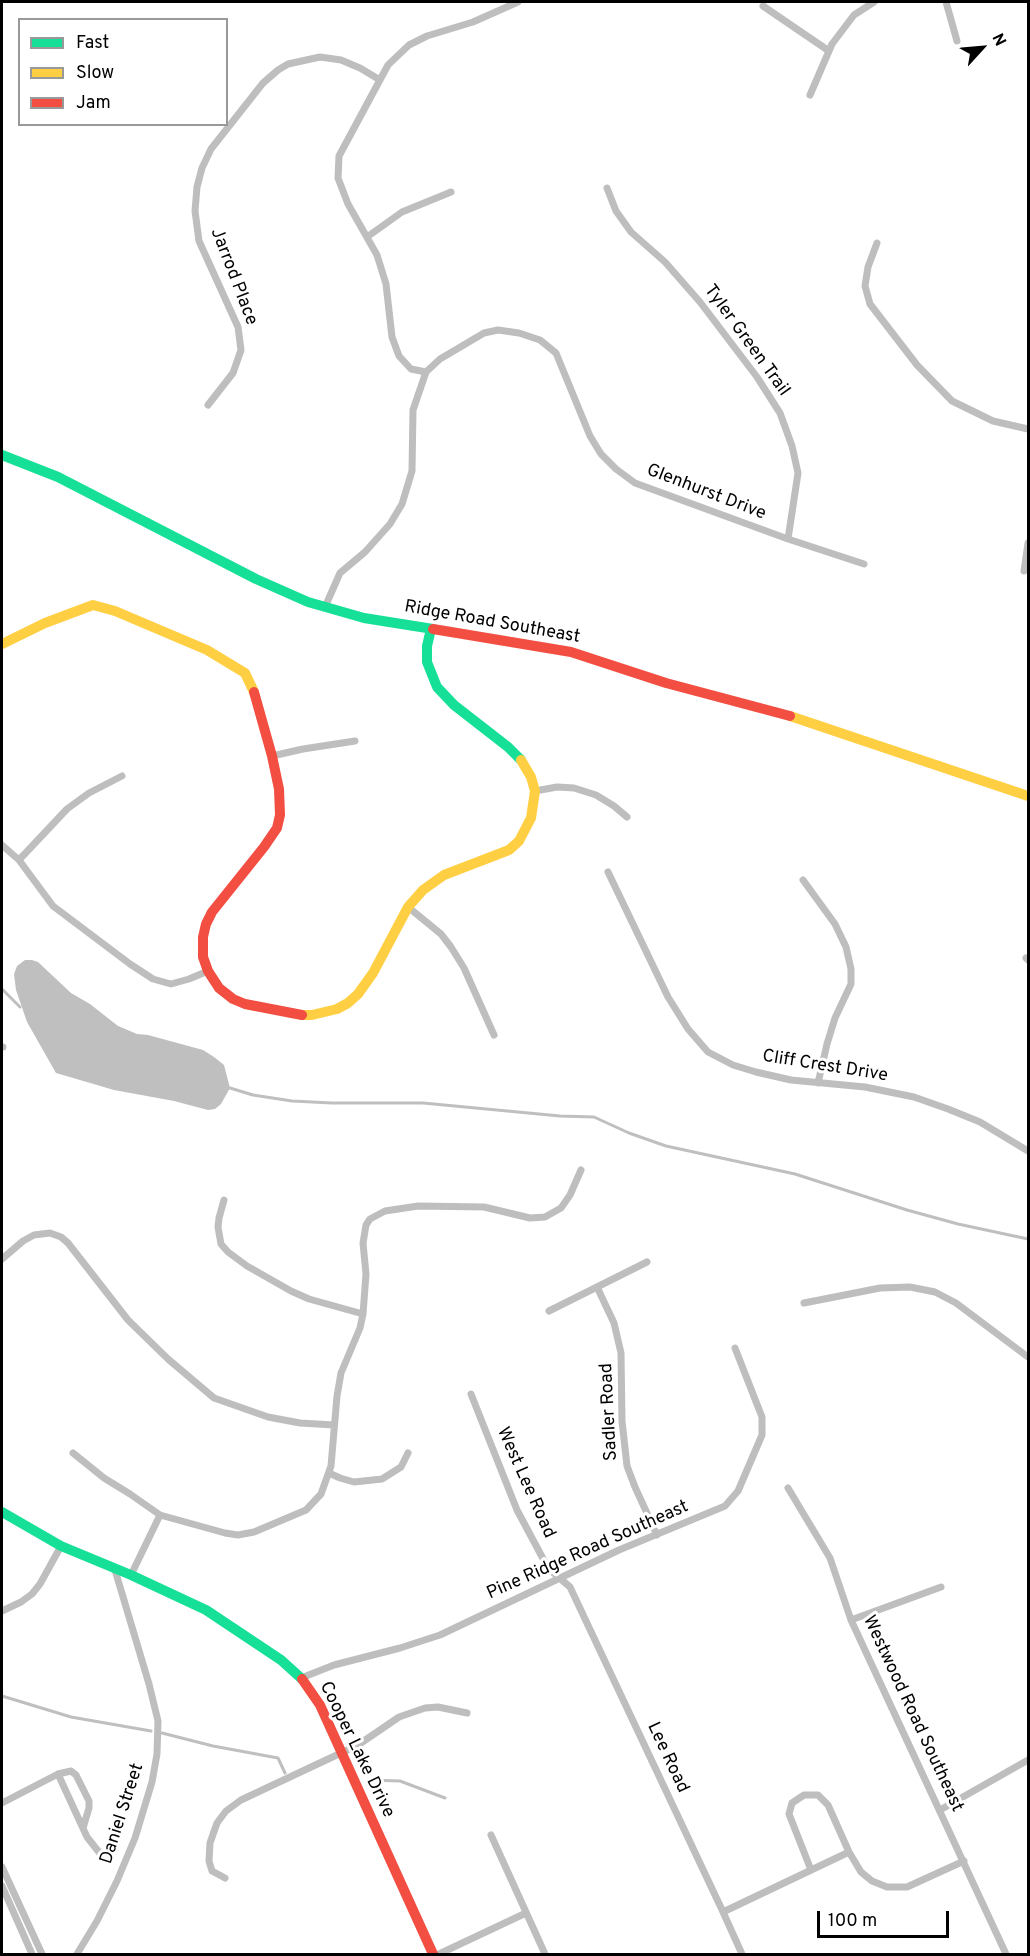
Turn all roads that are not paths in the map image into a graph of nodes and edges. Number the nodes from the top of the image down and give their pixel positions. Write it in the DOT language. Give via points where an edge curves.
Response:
graph roads {
  1 [pos="518,2"];
  2 [pos="874,2"];
  3 [pos="946,2"];
  4 [pos="763,6"];
  5 [pos="957,40"];
  6 [pos="829,51"];
  7 [pos="380,80"];
  8 [pos="810,95"];
  9 [pos="607,188"];
  10 [pos="451,192"];
  11 [pos="368,237"];
  12 [pos="877,243"];
  13 [pos="426,372"];
  14 [pos="208,405"];
  15 [pos="1029,429"];
  16 [pos="2,455"];
  17 [pos="788,539"];
  18 [pos="1029,543"];
  19 [pos="864,564"];
  20 [pos="1024,571"];
  21 [pos="325,607"];
  22 [pos="431,629"];
  23 [pos="2,644"];
  24 [pos="356,741"];
  25 [pos="272,756"];
  26 [pos="122,776"];
  27 [pos="535,791"];
  28 [pos="1029,796"];
  29 [pos="627,817"];
  30 [pos="2,845"];
  31 [pos="18,860"];
  32 [pos="608,872"];
  33 [pos="803,880"];
  34 [pos="408,907"];
  35 [pos="208,971"];
  36 [pos="494,1035"];
  37 [pos="818,1083"];
  38 [pos="1029,1151"];
  39 [pos="581,1170"];
  40 [pos="224,1200"];
  41 [pos="2,1259"];
  42 [pos="647,1262"];
  43 [pos="597,1287"];
  44 [pos="804,1303"];
  45 [pos="549,1311"];
  46 [pos="363,1314"];
  47 [pos="735,1348"];
  48 [pos="1029,1357"];
  49 [pos="471,1394"];
  50 [pos="334,1425"];
  51 [pos="408,1452"];
  52 [pos="73,1453"];
  53 [pos="329,1473"];
  54 [pos="788,1488"];
  55 [pos="2,1512"];
  56 [pos="160,1515"];
  57 [pos="657,1535"];
  58 [pos="61,1546"];
  59 [pos="115,1569"];
  60 [pos="131,1575"];
  61 [pos="560,1579"];
  62 [pos="941,1587"];
  63 [pos="2,1611"];
  64 [pos="851,1620"];
  65 [pos="301,1678"];
  66 [pos="467,1713"];
  67 [pos="342,1753"];
  68 [pos="1029,1760"];
  69 [pos="58,1774"];
  70 [pos="2,1803"];
  71 [pos="940,1810"];
  72 [pos="83,1828"];
  73 [pos="491,1835"];
  74 [pos="849,1852"];
  75 [pos="102,1856"];
  76 [pos="964,1861"];
  77 [pos="2,1867"];
  78 [pos="811,1870"];
  79 [pos="225,1878"];
  80 [pos="2,1886"];
  81 [pos="723,1912"];
  82 [pos="526,1913"];
  83 [pos="32,1954"];
  84 [pos="42,1954"];
  85 [pos="77,1954"];
  86 [pos="433,1954"];
  87 [pos="439,1954"];
  88 [pos="544,1954"];
  89 [pos="742,1954"];
  90 [pos="1006,1954"];
  1 -- 7 [label="street" via="410,45 388,65"];
  2 -- 6 [label="street" via="854,15"];
  3 -- 5 [label="street"];
  4 -- 6 [label="street"];
  6 -- 8 [label="street"];
  7 -- 11 [label="street" via="339,156 338,178"];
  7 -- 14 [label="street, Jarrod Place" via="341,60 320,57 288,64 263,83 211,149 197,188 199,241 238,327 241,350 232,374"];
  9 -- 17 [label="street, Tyler Green Trail" via="616,211 631,232 665,262 700,302 780,413 798,473"];
  10 -- 11 [label="street" via="402,212"];
  11 -- 13 [label="street" via="386,284 392,337 399,356 411,369"];
  12 -- 15 [label="street" via="865,286 870,304 917,365 952,401 993,421"];
  13 -- 17 [label="street, Glenhurst Drive" via="484,333 498,330 540,340 556,353 590,436 616,469 635,483"];
  13 -- 21 [label="street" via="413,410 412,471 402,504 365,552 340,573"];
  16 -- 21 [label="street, Ridge Road Southeast" via="58,477 256,579"];
  17 -- 19 [label="street, Glenhurst Drive"];
  18 -- 20 [label="street"];
  21 -- 22 [label="street, Ridge Road Southeast"];
  22 -- 27 [label="street" via="427,662 437,687 523,762"];
  22 -- 28 [label="street, Ridge Road Southeast" via="571,652 666,684 794,717"];
  23 -- 25 [label="street" via="45,622 93,605 207,650 245,674"];
  24 -- 25 [label="street"];
  25 -- 35 [label="street" via="280,802 277,828 206,924 203,957"];
  26 -- 31 [label="street" via="67,809"];
  27 -- 29 [label="street" via="574,788 596,795"];
  27 -- 34 [label="street" via="531,818 519,841 509,850 439,879"];
  30 -- 31 [label="street"];
  31 -- 35 [label="street" via="53,906 153,979 171,984"];
  32 -- 37 [label="street, Cliff Crest Drive" via="668,997 708,1052 756,1072"];
  33 -- 37 [label="street" via="835,924 851,969 851,984 835,1018"];
  34 -- 35 [label="street" via="374,973 358,994 324,1013 298,1015 245,1004 223,992"];
  34 -- 36 [label="street" via="451,947"];
  37 -- 38 [label="street, Cliff Crest Drive" via="914,1097 980,1122"];
  39 -- 46 [label="street" via="561,1208 545,1217 453,1205 410,1206 375,1215 366,1226 363,1243"];
  40 -- 46 [label="street" via="218,1227 221,1244 228,1252 291,1291"];
  41 -- 50 [label="street" via="34,1235 50,1233 61,1237 129,1320 214,1398 268,1417"];
  42 -- 43 [label="street"];
  43 -- 45 [label="street"];
  43 -- 57 [label="street, Sadler Road" via="614,1323 621,1353 627,1466"];
  44 -- 48 [label="street" via="880,1288 910,1287 935,1292"];
  46 -- 50 [label="street" via="341,1373"];
  47 -- 57 [label="street, Pine Ridge Road Southeast" via="762,1417 762,1435 738,1491 725,1506"];
  49 -- 61 [label="street, West Lee Road" via="517,1510 548,1568"];
  50 -- 53 [label="street"];
  51 -- 53 [label="street" via="401,1467 382,1479 354,1482"];
  52 -- 56 [label="street"];
  53 -- 56 [label="street" via="321,1494 306,1510 254,1532 225,1533"];
  54 -- 64 [label="street, Westwood Road Southeast" via="830,1558"];
  55 -- 58 [label="street, Cooper Lake Drive"];
  56 -- 60 [label="street"];
  57 -- 61 [label="street, Pine Ridge Road Southeast"];
  58 -- 59 [label="street, Cooper Lake Drive"];
  58 -- 63 [label="street" via="32,1594"];
  59 -- 60 [label="street, Cooper Lake Drive"];
  59 -- 85 [label="street, Daniel Street" via="158,1721 158,1754 135,1838 112,1891"];
  60 -- 65 [label="street, Cooper Lake Drive" via="210,1612"];
  61 -- 65 [label="street, Pine Ridge Road Southeast" via="440,1635"];
  61 -- 81 [label="street, Lee Road" via="570,1587"];
  62 -- 64 [label="street"];
  64 -- 71 [label="street, Westwood Road Southeast"];
  65 -- 67 [label="street, Cooper Lake Drive" via="320,1705"];
  66 -- 67 [label="street" via="438,1707 414,1711"];
  67 -- 79 [label="street" via="241,1800 226,1811 210,1843 209,1861 212,1871"];
  67 -- 86 [label="street, Cooper Lake Drive"];
  68 -- 71 [label="street"];
  69 -- 70 [label="street"];
  69 -- 72 [label="street"];
  69 -- 72 [label="street" via="71,1771 84,1789 89,1808"];
  71 -- 76 [label="street, Westwood Road Southeast"];
  72 -- 75 [label="street"];
  73 -- 82 [label="street"];
  74 -- 76 [label="street" via="861,1872 887,1887 907,1887"];
  74 -- 78 [label="street"];
  74 -- 78 [label="street" via="828,1805 818,1795 804,1795 792,1803 789,1814"];
  76 -- 90 [label="street, Westwood Road Southeast"];
  77 -- 84 [label="street"];
  78 -- 81 [label="street"];
  80 -- 83 [label="street"];
  81 -- 89 [label="street, Lee Road"];
  82 -- 87 [label="street"];
  82 -- 88 [label="street"];
}
